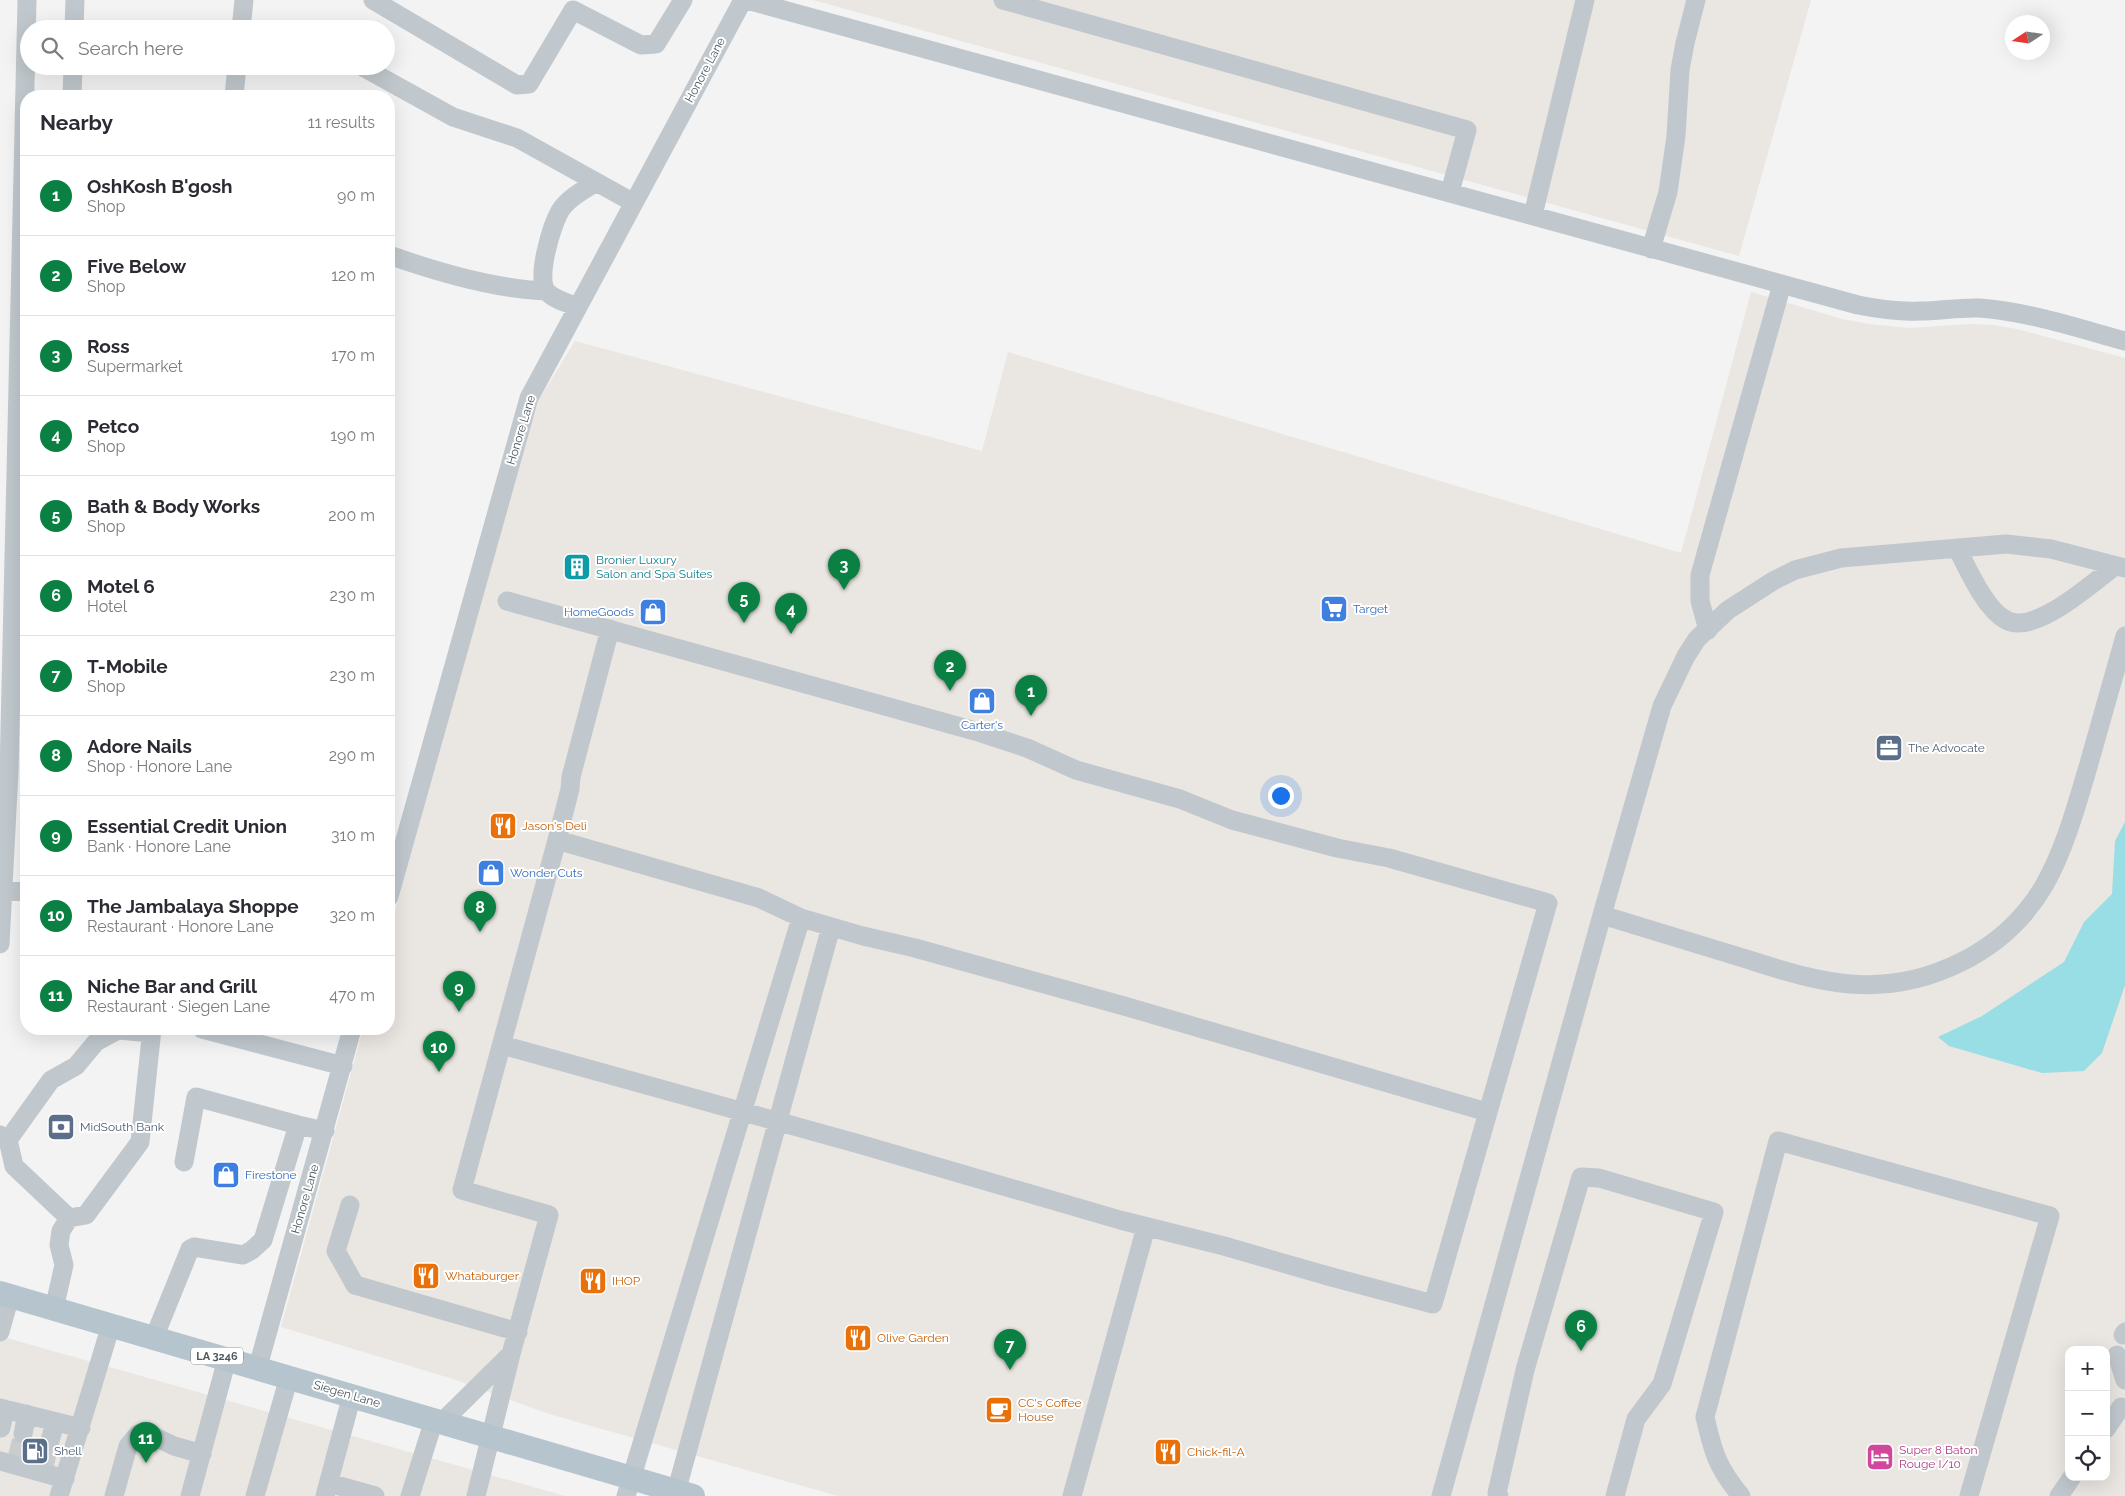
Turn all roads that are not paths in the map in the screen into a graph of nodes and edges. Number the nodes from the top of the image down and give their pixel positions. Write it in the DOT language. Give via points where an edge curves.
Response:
graph roads {
  1 [pos="27,0"];
  2 [pos="75,0"];
  3 [pos="244,0"];
  4 [pos="373,0"];
  5 [pos="683,0"];
  6 [pos="742,0"];
  7 [pos="747,0"];
  8 [pos="1003,0"];
  9 [pos="1585,0"];
  10 [pos="1696,0"];
  11 [pos="27,20"];
  12 [pos="74,20"];
  13 [pos="242,20"];
  14 [pos="26,75"];
  15 [pos="73,75"];
  16 [pos="236,75"];
  17 [pos="378,75"];
  18 [pos="26,90"];
  19 [pos="72,90"];
  20 [pos="235,90"];
  21 [pos="596,182"];
  22 [pos="1450,192"];
  23 [pos="634,203"];
  24 [pos="1533,215"];
  25 [pos="1651,249"];
  26 [pos="395,257"];
  27 [pos="1782,284"];
  28 [pos="546,290"];
  29 [pos="578,307"];
  30 [pos="2125,341"];
  31 [pos="1957,548"];
  32 [pos="2120,567"];
  33 [pos="507,600"];
  34 [pos="20,607"];
  35 [pos="610,629"];
  36 [pos="1708,630"];
  37 [pos="2125,636"];
  38 [pos="18,753"];
  39 [pos="557,840"];
  40 [pos="395,876"];
  41 [pos="3,890"];
  42 [pos="20,891"];
  43 [pos="1602,915"];
  44 [pos="801,918"];
  45 [pos="831,927"];
  46 [pos="0,944"];
  47 [pos="109,1035"];
  48 [pos="151,1035"];
  49 [pos="225,1035"];
  50 [pos="350,1035"];
  51 [pos="502,1045"];
  52 [pos="342,1066"];
  53 [pos="741,1112"];
  54 [pos="1488,1112"];
  55 [pos="777,1122"];
  56 [pos="298,1125"];
  57 [pos="325,1131"];
  58 [pos="4,1138"];
  59 [pos="184,1162"];
  60 [pos="350,1205"];
  61 [pos="69,1218"];
  62 [pos="1146,1227"];
  63 [pos="5,1295"];
  64 [pos="54,1309"];
  65 [pos="111,1325"];
  66 [pos="0,1332"];
  67 [pos="518,1332"];
  68 [pos="154,1338"];
  69 [pos="511,1354"];
  70 [pos="2118,1355"];
  71 [pos="227,1359"];
  72 [pos="257,1370"];
  73 [pos="289,1377"];
  74 [pos="2125,1380"];
  75 [pos="352,1395"];
  76 [pos="2124,1407"];
  77 [pos="2,1408"];
  78 [pos="27,1414"];
  79 [pos="438,1421"];
  80 [pos="55,1422"];
  81 [pos="2110,1423"];
  82 [pos="1,1428"];
  83 [pos="81,1428"];
  84 [pos="23,1434"];
  85 [pos="491,1436"];
  86 [pos="50,1442"];
  87 [pos="202,1454"];
  88 [pos="11,1462"];
  89 [pos="2069,1481"];
  90 [pos="629,1487"];
  91 [pos="62,1488"];
  92 [pos="327,1489"];
  93 [pos="682,1494"];
  94 [pos="114,1496"];
  95 [pos="190,1496"];
  96 [pos="255,1496"];
  97 [pos="375,1496"];
  98 [pos="410,1496"];
  99 [pos="476,1496"];
  100 [pos="1072,1496"];
  101 [pos="1441,1496"];
  102 [pos="1498,1496"];
  103 [pos="1615,1496"];
  104 [pos="1741,1496"];
  105 [pos="1970,1496"];
  106 [pos="2060,1496"];
  1 -- 11 [label="street"];
  2 -- 12 [label="street"];
  3 -- 13 [label="street"];
  4 -- 5 [label="street" via="518,85 530,84 573,10 641,45 656,44"];
  6 -- 23 [label="street, Honore Lane"];
  7 -- 22 [label="street"];
  8 -- 22 [label="street" via="1467,130"];
  9 -- 24 [label="street"];
  10 -- 25 [label="street" via="1680,70 1668,192"];
  14 -- 18 [label="street"];
  15 -- 19 [label="street"];
  16 -- 20 [label="street"];
  17 -- 21 [label="street" via="453,116 517,138"];
  21 -- 23 [label="street"];
  21 -- 28 [label="street" via="573,197 561,210 551,232 542,276"];
  22 -- 24 [label="street"];
  23 -- 29 [label="street, Honore Lane"];
  24 -- 25 [label="street"];
  25 -- 27 [label="street"];
  26 -- 28 [label="street" via="470,278 525,290"];
  27 -- 30 [label="street" via="1878,309 2003,310"];
  27 -- 36 [label="street" via="1700,575 1700,601"];
  28 -- 29 [label="street"];
  29 -- 40 [label="street, Honore Lane" via="529,398"];
  31 -- 32 [label="street" via="2006,544 2029,546"];
  31 -- 32 [label="street" via="1991,606 2006,620 2023,623 2064,604"];
  31 -- 36 [label="street" via="1818,562 1773,581 1728,610"];
  33 -- 35 [label="street"];
  34 -- 38 [label="street"];
  35 -- 39 [label="street" via="570,776 570,789"];
  35 -- 54 [label="street" via="975,731 1027,748 1076,770 1180,799 1232,820 1337,848 1389,858 1548,903"];
  36 -- 43 [label="street" via="1697,639 1686,656 1662,706"];
  37 -- 43 [label="street" via="2071,825 2045,884 2010,930 1966,960 1924,977 1900,982 1850,984 1787,971"];
  38 -- 41 [label="street"];
  39 -- 44 [label="street" via="759,898"];
  39 -- 51 [label="street"];
  41 -- 42 [label="street"];
  41 -- 46 [label="street"];
  43 -- 101 [label="street"];
  44 -- 45 [label="street"];
  44 -- 53 [label="street"];
  45 -- 54 [label="street" via="1124,1006"];
  45 -- 55 [label="street"];
  47 -- 58 [label="street" via="96,1042 76,1066 51,1080"];
  48 -- 61 [label="street" via="140,1142 86,1215"];
  49 -- 52 [label="street"];
  50 -- 52 [label="street, Honore Lane"];
  51 -- 53 [label="street"];
  51 -- 67 [label="street" via="462,1190 549,1215"];
  52 -- 57 [label="street, Honore Lane"];
  53 -- 55 [label="street"];
  53 -- 90 [label="street"];
  54 -- 62 [label="street" via="1433,1304"];
  55 -- 62 [label="street"];
  55 -- 93 [label="street"];
  56 -- 57 [label="street"];
  56 -- 59 [label="street" via="196,1097"];
  56 -- 68 [label="street" via="263,1240 243,1255 190,1248"];
  57 -- 72 [label="street, Honore Lane"];
  58 -- 61 [label="street" via="14,1166"];
  60 -- 67 [label="street" via="336,1251 355,1285"];
  61 -- 64 [label="street" via="61,1231 59,1245 64,1266"];
  62 -- 100 [label="street"];
  63 -- 64 [label="main road, Siegen Lane / LA 3246"];
  63 -- 66 [label="street"];
  64 -- 65 [label="main road, Siegen Lane / LA 3246"];
  65 -- 68 [label="main road, Siegen Lane / LA 3246"];
  65 -- 83 [label="street"];
  67 -- 69 [label="street"];
  68 -- 71 [label="main road, Siegen Lane / LA 3246"];
  69 -- 79 [label="street"];
  69 -- 85 [label="street"];
  70 -- 74 [label="street"];
  71 -- 72 [label="main road, Siegen Lane / LA 3246"];
  71 -- 87 [label="street"];
  72 -- 73 [label="main road, Siegen Lane / LA 3246"];
  73 -- 75 [label="main road, Siegen Lane / LA 3246"];
  73 -- 96 [label="street"];
  75 -- 79 [label="main road, Siegen Lane / LA 3246"];
  75 -- 92 [label="street"];
  76 -- 81 [label="street"];
  77 -- 78 [label="street"];
  77 -- 82 [label="street"];
  78 -- 80 [label="street"];
  78 -- 84 [label="street"];
  79 -- 85 [label="main road, Siegen Lane / LA 3246"];
  79 -- 98 [label="street"];
  80 -- 83 [label="street"];
  80 -- 86 [label="street"];
  83 -- 91 [label="street"];
  85 -- 90 [label="main road, Siegen Lane / LA 3246"];
  85 -- 99 [label="street"];
  87 -- 94 [label="street" via="174,1446 147,1433 138,1434 128,1446"];
  87 -- 95 [label="street"];
  88 -- 91 [label="street" via="43,1470"];
  89 -- 106 [label="street"];
  90 -- 93 [label="main road, Siegen Lane / LA 3246"];
  92 -- 97 [label="street"];
  102 -- 103 [label="street" via="1525,1370 1581,1177 1600,1178 1714,1212 1662,1384 1636,1419"];
  104 -- 105 [label="street" via="1714,1455 1705,1417 1778,1141 2050,1216"];
}
